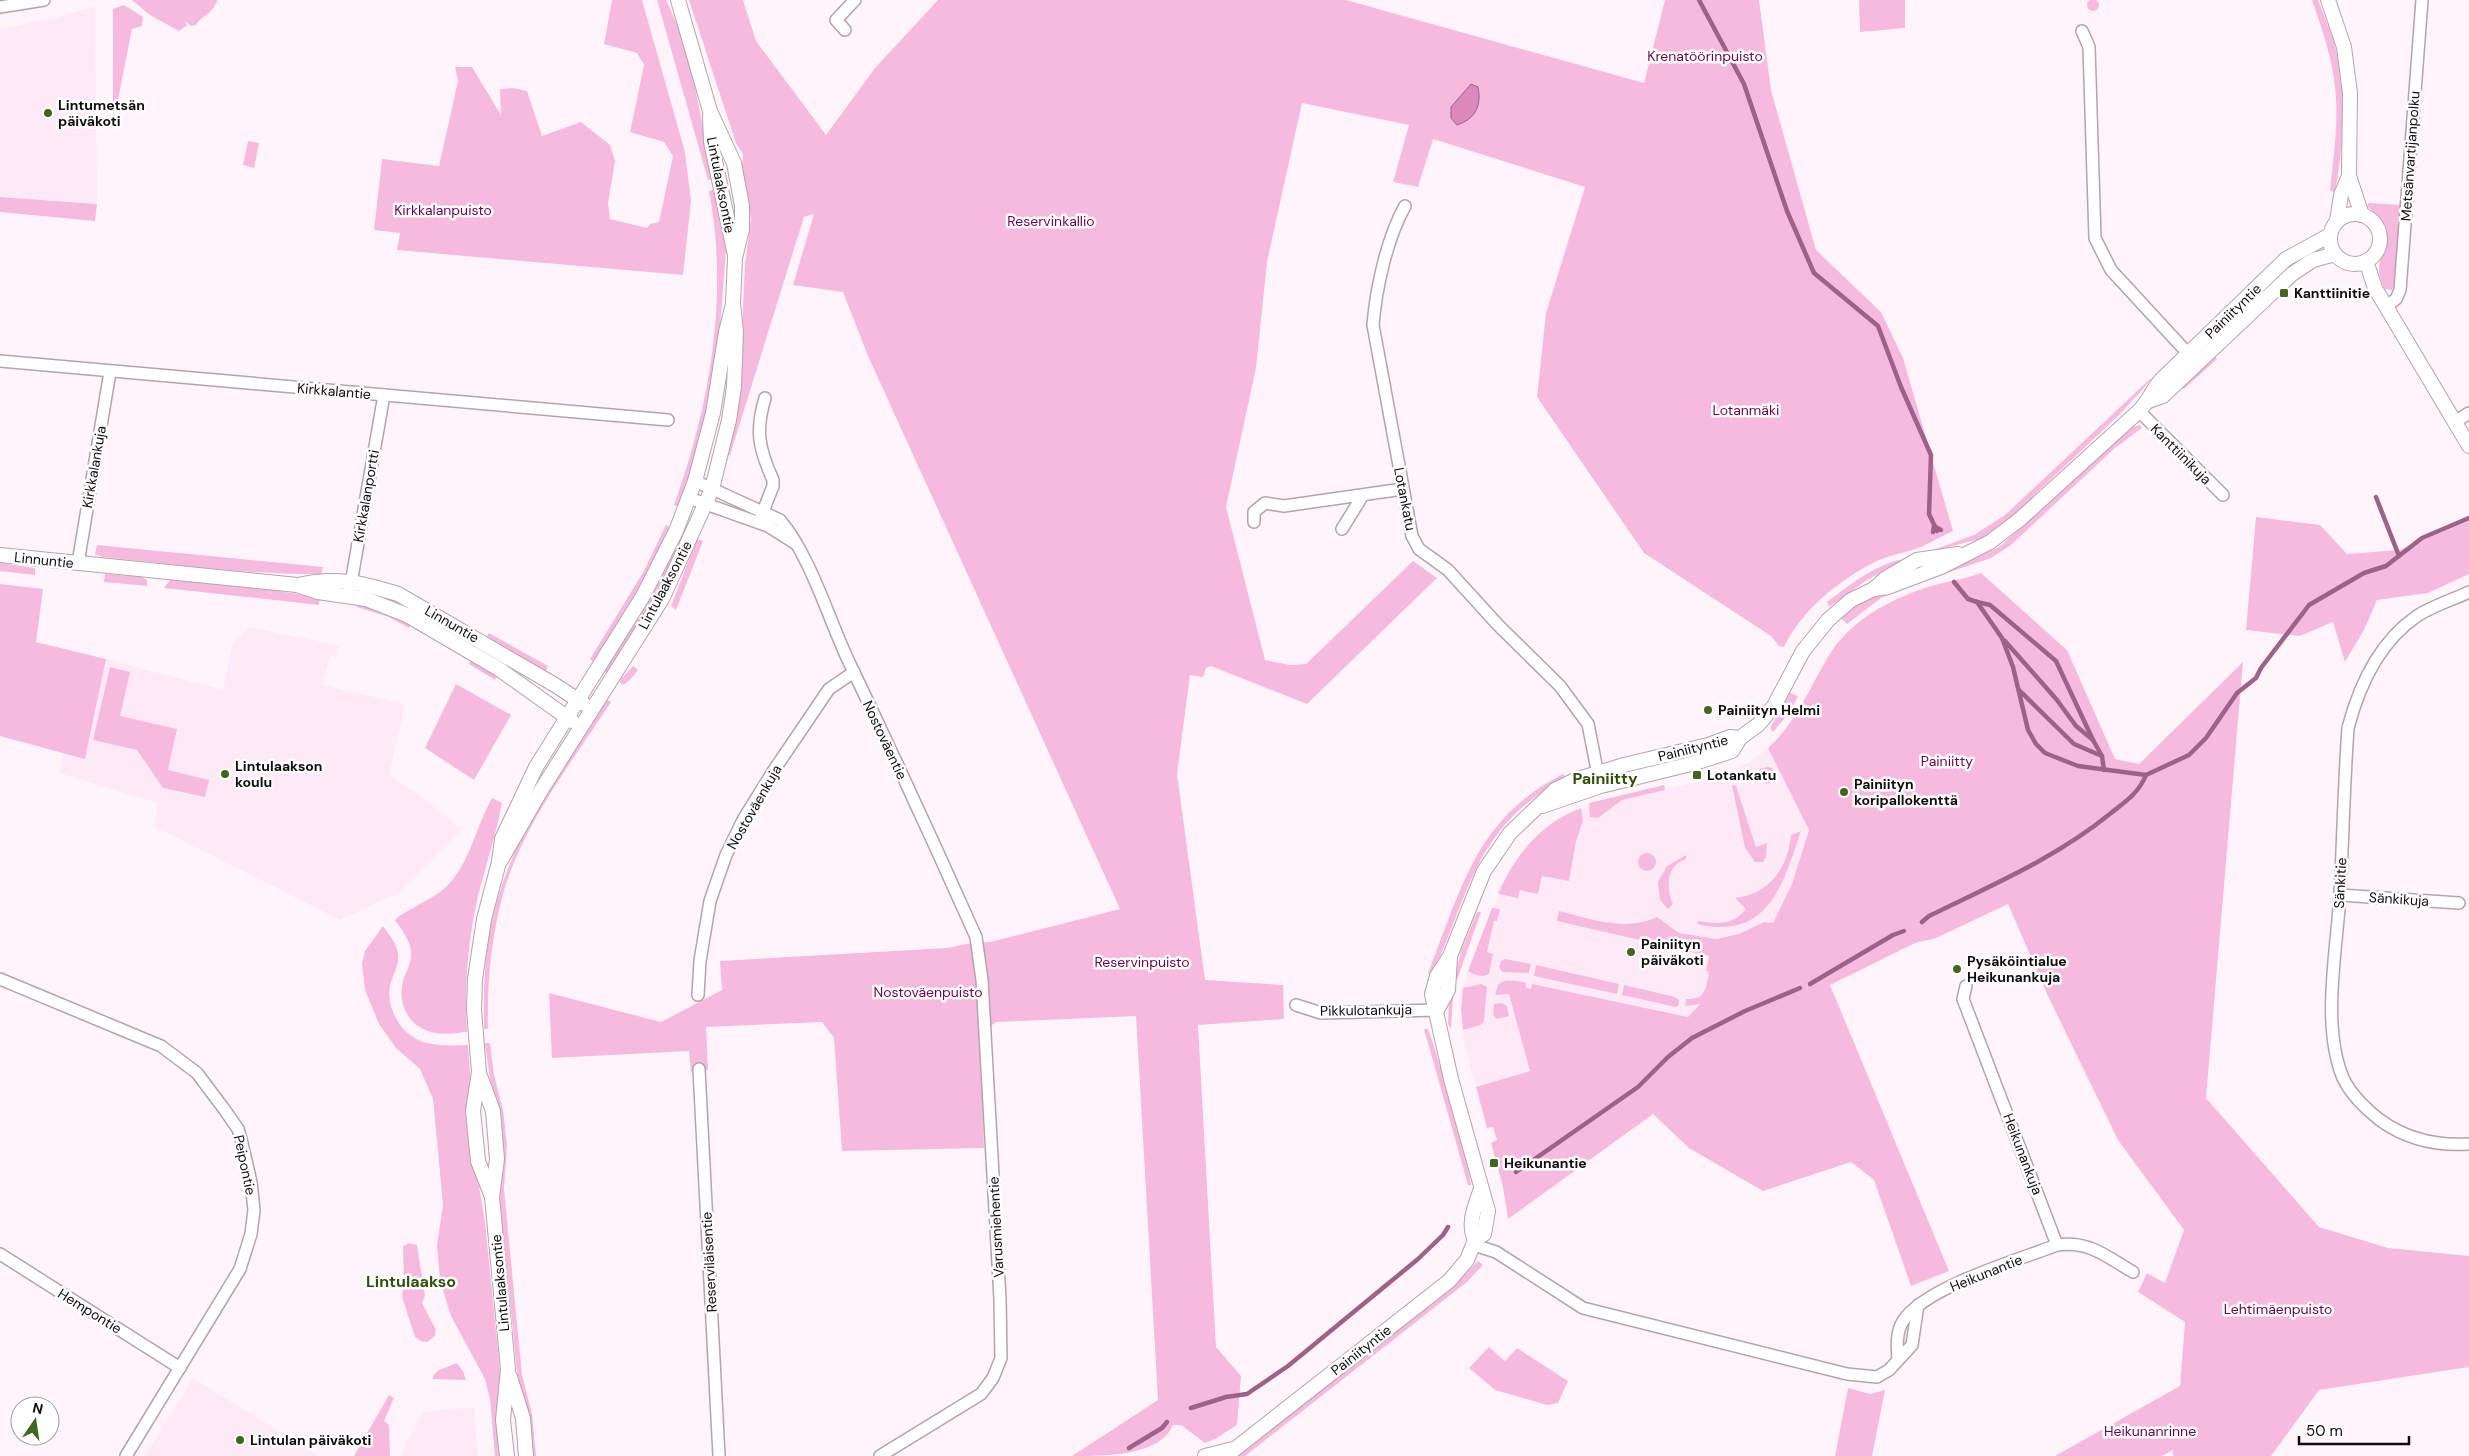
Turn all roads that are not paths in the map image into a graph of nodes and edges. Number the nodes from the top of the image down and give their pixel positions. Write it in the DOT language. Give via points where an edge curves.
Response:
graph roads {
  1 [pos="44,0"];
  2 [pos="678,0"];
  3 [pos="855,0"];
  4 [pos="2328,0"];
  5 [pos="2422,0"];
  6 [pos="0,7"];
  7 [pos="846,30"];
  8 [pos="2082,31"];
  9 [pos="2349,176"];
  10 [pos="1404,206"];
  11 [pos="2362,215"];
  12 [pos="2337,221"];
  13 [pos="2330,234"];
  14 [pos="2335,254"];
  15 [pos="2366,261"];
  16 [pos="733,304"];
  17 [pos="2386,306"];
  18 [pos="2193,359"];
  19 [pos="0,361"];
  20 [pos="110,372"];
  21 [pos="384,396"];
  22 [pos="765,398"];
  23 [pos="2139,411"];
  24 [pos="2469,413"];
  25 [pos="668,420"];
  26 [pos="2455,422"];
  27 [pos="2469,446"];
  28 [pos="696,481"];
  29 [pos="712,489"];
  30 [pos="1403,489"];
  31 [pos="1363,495"];
  32 [pos="2223,495"];
  33 [pos="689,498"];
  34 [pos="705,505"];
  35 [pos="761,517"];
  36 [pos="1254,522"];
  37 [pos="1342,529"];
  38 [pos="0,555"];
  39 [pos="78,563"];
  40 [pos="350,589"];
  41 [pos="2469,592"];
  42 [pos="854,672"];
  43 [pos="577,700"];
  44 [pos="592,710"];
  45 [pos="566,717"];
  46 [pos="582,727"];
  47 [pos="1740,738"];
  48 [pos="1598,772"];
  49 [pos="1601,786"];
  50 [pos="1539,807"];
  51 [pos="499,862"];
  52 [pos="2340,895"];
  53 [pos="2459,903"];
  54 [pos="976,937"];
  55 [pos="0,979"];
  56 [pos="1966,986"];
  57 [pos="698,996"];
  58 [pos="1296,1005"];
  59 [pos="1437,1010"];
  60 [pos="699,1069"];
  61 [pos="479,1072"];
  62 [pos="2469,1144"];
  63 [pos="492,1197"];
  64 [pos="1474,1243"];
  65 [pos="2057,1245"];
  66 [pos="0,1254"];
  67 [pos="2133,1272"];
  68 [pos="180,1368"];
  69 [pos="508,1369"];
  70 [pos="1230,1453"];
  71 [pos="126,1456"];
  72 [pos="507,1456"];
  73 [pos="526,1456"];
  74 [pos="718,1456"];
  75 [pos="880,1456"];
  76 [pos="1205,1456"];
  1 -- 6 [label="street"];
  2 -- 16 [label="street, Lintulaaksontie" via="710,111 711,142 736,258"];
  3 -- 7 [label="street" via="836,20"];
  4 -- 9 [label="street" via="2344,48 2350,93"];
  5 -- 17 [label="street, Metsänvartijanpolku" via="2400,290 2396,299"];
  8 -- 18 [label="street" via="2089,47 2095,238 2111,270"];
  9 -- 11 [label="street"];
  9 -- 12 [label="street" via="2341,195"];
  10 -- 30 [label="street, Lotankatu" via="1392,237 1374,308 1373,325"];
  11 -- 12 [label="street" via="2347,215"];
  11 -- 15 [label="street" via="2374,223 2379,237 2376,252"];
  12 -- 13 [label="street"];
  13 -- 14 [label="street"];
  13 -- 18 [label="street, Painiityntie" via="2286,260"];
  14 -- 15 [label="street" via="2348,263"];
  14 -- 18 [label="street, Painiityntie" via="2312,260 2292,274"];
  15 -- 17 [label="street" via="2375,288"];
  16 -- 28 [label="street, Lintulaaksontie" via="713,412"];
  16 -- 29 [label="street, Lintulaaksontie" via="736,332 734,388"];
  17 -- 26 [label="street"];
  18 -- 23 [label="street, Painiityntie" via="2154,387 2149,401"];
  19 -- 20 [label="street, Kirkkalantie"];
  20 -- 21 [label="street, Kirkkalantie"];
  20 -- 39 [label="street, Kirkkalankuja"];
  21 -- 25 [label="street, Kirkkalantie"];
  21 -- 40 [label="street, Kirkkalanportti"];
  22 -- 35 [label="street" via="759,418 758,439 773,486"];
  23 -- 32 [label="street, Kanttiinikuja"];
  23 -- 47 [label="street, Painiityntie" via="2019,520 1990,542 1922,575 1888,587 1874,588 1851,600 1828,620 1804,651 1774,706 1759,724"];
  24 -- 26 [label="street"];
  26 -- 27 [label="street"];
  28 -- 29 [label="street, Nostoväentie"];
  28 -- 33 [label="street, Lintulaaksontie"];
  29 -- 34 [label="street, Lintulaaksontie"];
  29 -- 35 [label="street, Nostoväentie"];
  30 -- 31 [label="street"];
  30 -- 48 [label="street, Lotankatu" via="1412,536 1419,550 1448,570 1560,686 1588,724"];
  31 -- 36 [label="street" via="1284,506 1265,503 1254,512"];
  31 -- 37 [label="street"];
  33 -- 34 [label="street, Nostoväentie"];
  33 -- 43 [label="street, Lintulaaksontie" via="643,596"];
  34 -- 35 [label="street, Nostoväentie"];
  34 -- 44 [label="street, Lintulaaksontie" via="662,598"];
  35 -- 42 [label="street, Nostoväentie" via="780,520 795,543"];
  38 -- 39 [label="street, Linnuntie"];
  39 -- 40 [label="street, Linnuntie" via="297,585 318,592"];
  40 -- 43 [label="street, Linnuntie" via="398,594"];
  40 -- 45 [label="street, Linnuntie" via="407,615 499,669"];
  41 -- 52 [label="street, Sänkitie" via="2418,615 2400,629 2364,679 2355,699 2348,728"];
  42 -- 54 [label="street, Nostoväentie"];
  42 -- 57 [label="street, Nostoväenkuja" via="829,689 772,773 730,847 710,902"];
  43 -- 44 [label="street, Linnuntie"];
  43 -- 45 [label="street, Lintulaaksontie"];
  44 -- 46 [label="street, Lintulaaksontie"];
  45 -- 46 [label="street, Linnuntie"];
  45 -- 51 [label="street, Lintulaaksontie" via="519,802 502,839"];
  46 -- 51 [label="street, Lintulaaksontie"];
  47 -- 48 [label="street, Painiityntie" via="1730,737"];
  47 -- 49 [label="street, Painiityntie" via="1732,751 1726,754"];
  48 -- 49 [label="street, Lotankatu"];
  48 -- 50 [label="street, Painiityntie" via="1555,790"];
  49 -- 50 [label="street, Painiityntie"];
  50 -- 59 [label="street, Painiityntie" via="1510,834 1484,871 1450,956 1433,986"];
  51 -- 61 [label="street, Lintulaaksontie" via="484,919 475,979"];
  52 -- 53 [label="street, Sänkikuja"];
  52 -- 62 [label="street, Sänkitie" via="2332,1012 2333,1038 2344,1079 2356,1098 2389,1126 2422,1141 2447,1146"];
  54 -- 75 [label="street, Varusmiehentie" via="982,980 1001,1358 994,1378 981,1394"];
  55 -- 68 [label="street, Peipontie" via="162,1046 197,1073 238,1129 251,1182 254,1210 251,1234 240,1269"];
  56 -- 65 [label="street, Heikunankuja" via="1963,999"];
  58 -- 59 [label="street, Pikkulotankuja" via="1321,1012"];
  59 -- 64 [label="street, Painiityntie" via="1442,1044 1488,1211 1484,1234"];
  60 -- 74 [label="street, Reserviläisentie"];
  61 -- 63 [label="street, Lintulaaksontie" via="493,1111 497,1159"];
  61 -- 63 [label="street, Lintulaaksontie" via="473,1111 478,1161"];
  63 -- 69 [label="street, Lintulaaksontie"];
  64 -- 65 [label="street, Heikunantie" via="1496,1252 1582,1308 1847,1374 1877,1377 1898,1359 1897,1342 1902,1322 1930,1295"];
  64 -- 70 [label="street, Painiityntie" via="1467,1260 1449,1281"];
  65 -- 67 [label="street" via="2073,1242 2090,1246"];
  66 -- 68 [label="street, Hempontie"];
  68 -- 71 [label="street, Peipontie"];
  69 -- 72 [label="street, Lintulaaksontie" via="503,1420"];
  69 -- 73 [label="street, Lintulaaksontie" via="523,1418"];
  70 -- 76 [label="street, Painiityntie"];
}
